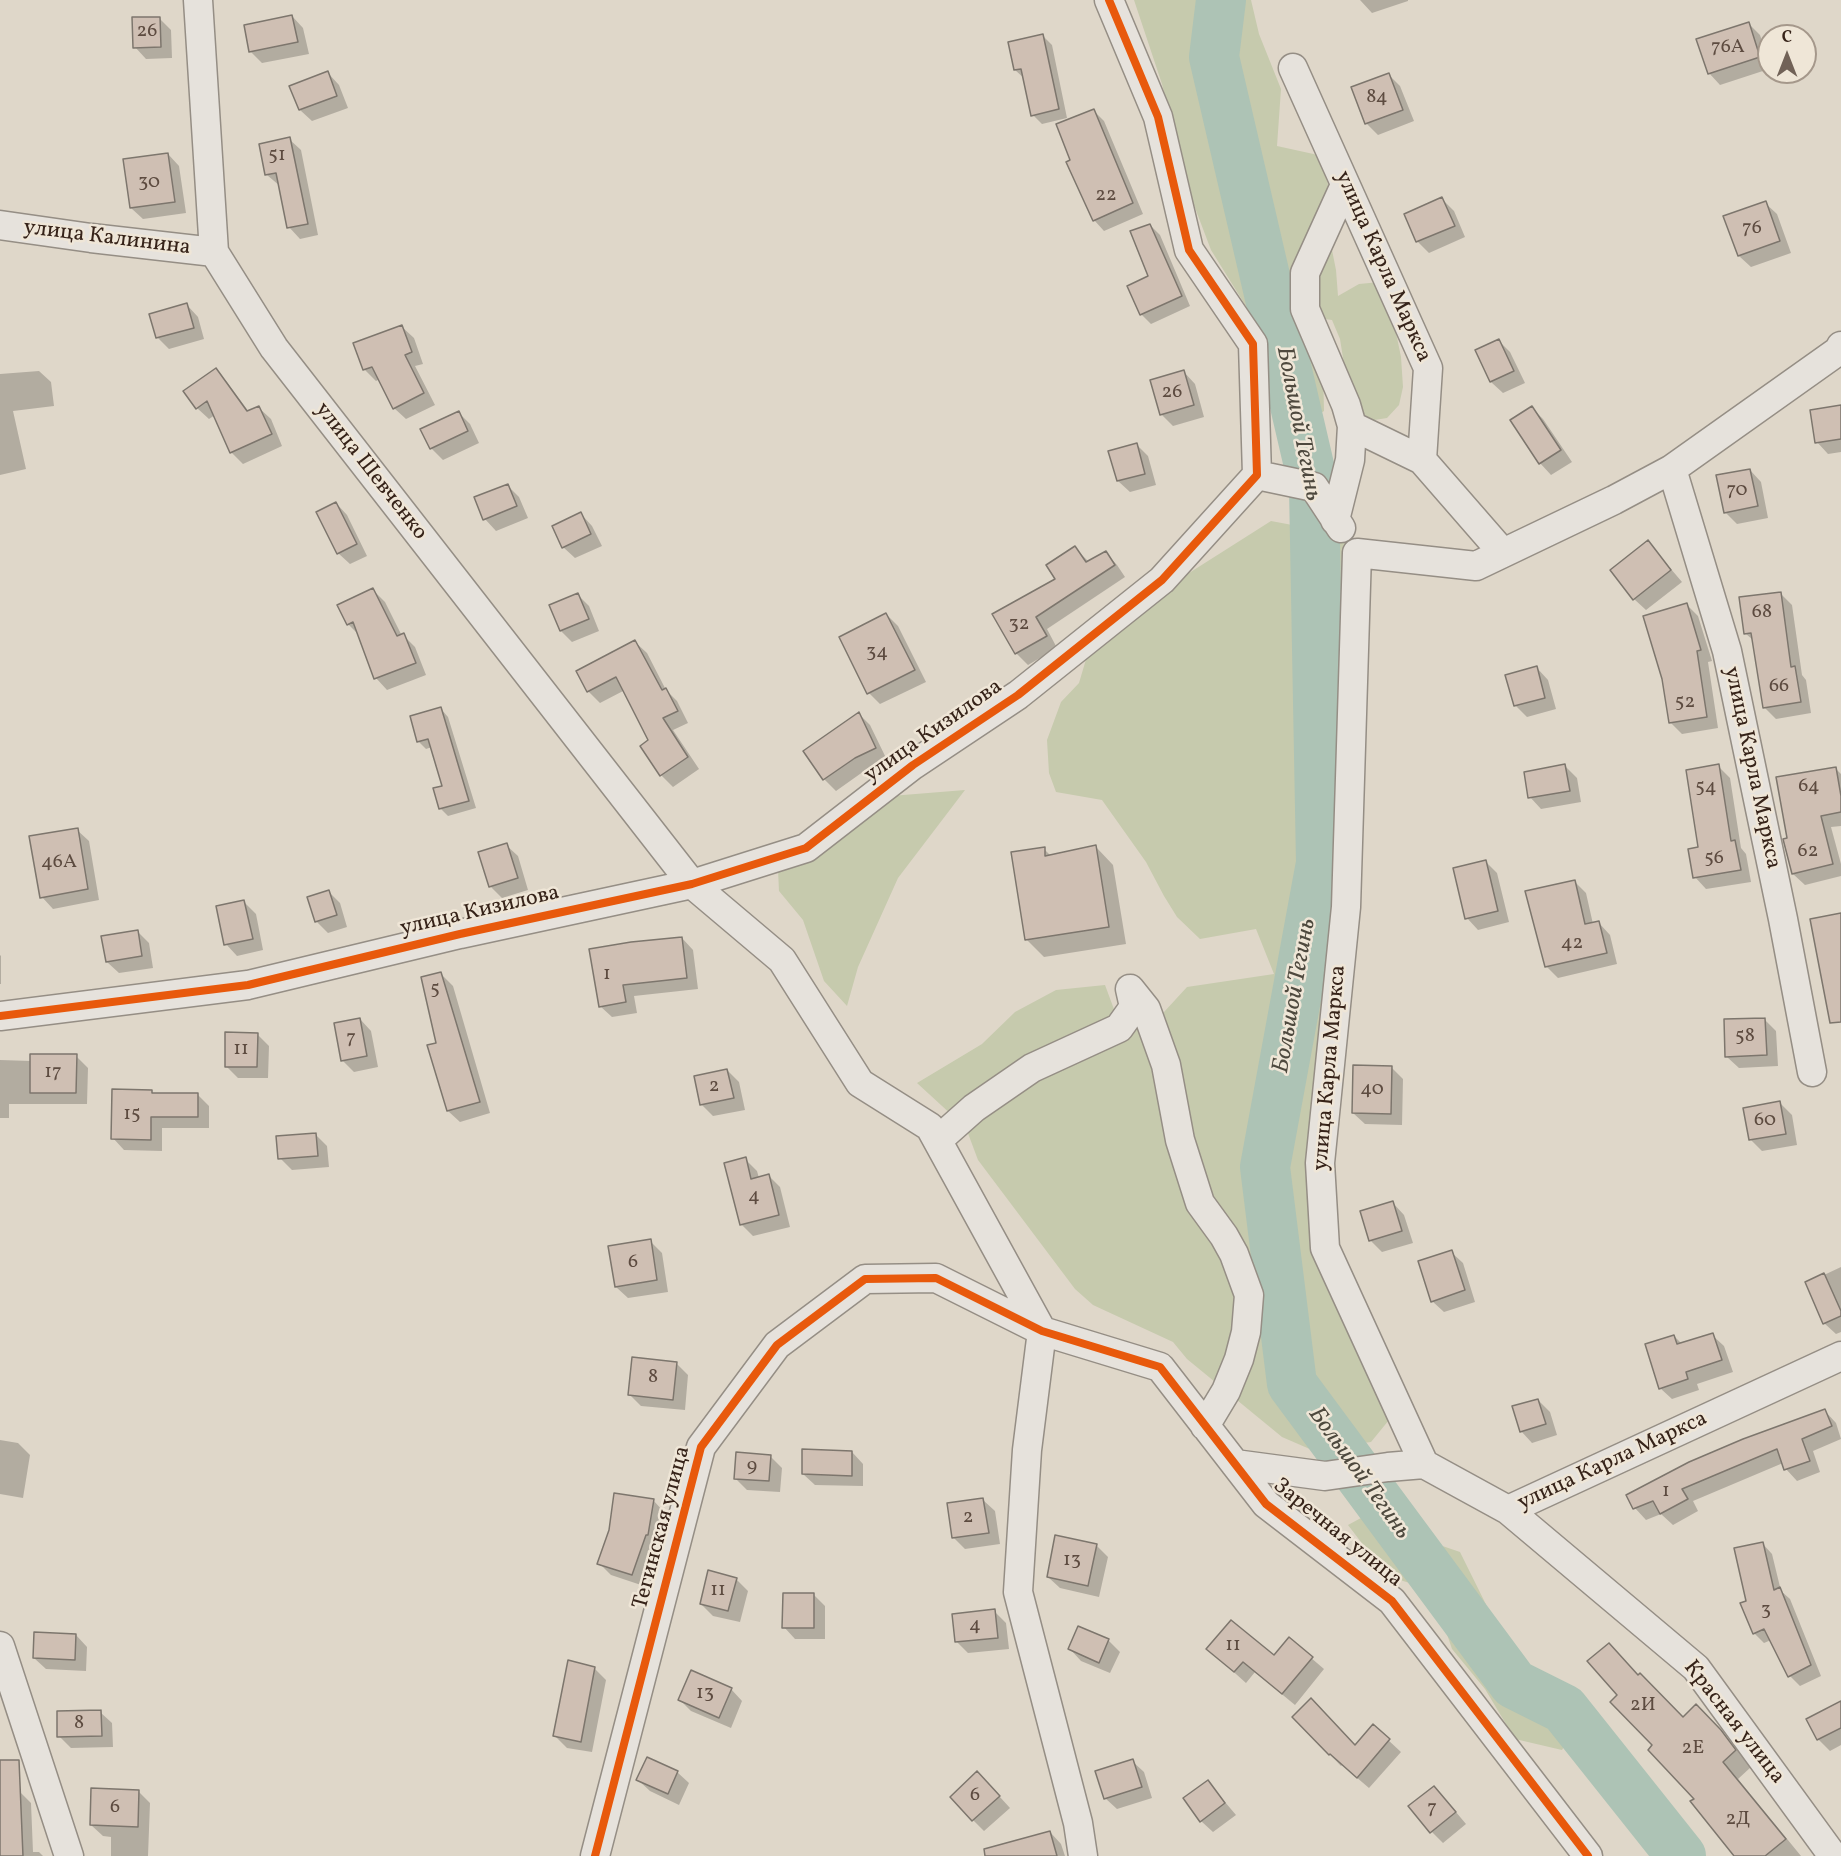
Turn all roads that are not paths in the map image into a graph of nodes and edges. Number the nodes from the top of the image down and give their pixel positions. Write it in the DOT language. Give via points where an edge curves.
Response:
graph roads {
  1 [pos="198,0"];
  2 [pos="1109,0"];
  3 [pos="1293,68"];
  4 [pos="1345,184"];
  5 [pos="0,225"];
  6 [pos="214,252"];
  7 [pos="1841,346"];
  8 [pos="1352,426"];
  9 [pos="1422,460"];
  10 [pos="1672,469"];
  11 [pos="1257,475"];
  12 [pos="1335,520"];
  13 [pos="1357,553"];
  14 [pos="1503,553"];
  15 [pos="692,884"];
  16 [pos="0,1016"];
  17 [pos="1812,1072"];
  18 [pos="938,1140"];
  19 [pos="1042,1331"];
  20 [pos="1841,1356"];
  21 [pos="1205,1426"];
  22 [pos="1235,1464"];
  23 [pos="1424,1464"];
  24 [pos="1508,1510"];
  25 [pos="0,1646"];
  26 [pos="69,1856"];
  27 [pos="595,1856"];
  28 [pos="1083,1856"];
  29 [pos="1587,1856"];
  30 [pos="1833,1856"];
  1 -- 6 [label="street, улица Шевченко"];
  2 -- 11 [label="street" via="1158,117 1189,250 1253,344"];
  3 -- 4 [label="street, улица Карла Маркса"];
  4 -- 8 [label="street" via="1305,273 1305,309"];
  4 -- 9 [label="street, улица Карла Маркса" via="1428,368"];
  5 -- 6 [label="street, улица Калинина"];
  6 -- 15 [label="street, улица Шевченко" via="274,348"];
  7 -- 10 [label="street"];
  8 -- 9 [label="street"];
  8 -- 12 [label="street" via="1350,460"];
  9 -- 14 [label="street"];
  10 -- 14 [label="street"];
  10 -- 17 [label="street, улица Карла Маркса" via="1727,651"];
  11 -- 12 [label="street" via="1314,487"];
  11 -- 15 [label="street, улица Кизилова" via="1162,580 1018,695 914,765 806,848"];
  12 -- 13 [label="street"];
  13 -- 14 [label="street" via="1476,566"];
  13 -- 23 [label="street, улица Карла Маркса" via="1346,907 1320,1162 1325,1248"];
  15 -- 16 [label="street, улица Кизилова" via="248,985"];
  15 -- 18 [label="street" via="782,960 860,1083 930,1127"];
  18 -- 19 [label="street"];
  18 -- 21 [label="street" via="974,1108 1032,1068 1119,1028 1134,1007 1130,989 1146,1009 1166,1065 1180,1140 1200,1203 1234,1254 1249,1295 1239,1359"];
  19 -- 21 [label="street, Заречная улица" via="1160,1367"];
  19 -- 27 [label="street, Тегинская улица" via="936,1278 865,1279 777,1345 701,1446"];
  19 -- 28 [label="street" via="1027,1450 1018,1592 1078,1822"];
  20 -- 24 [label="street, улица Карла Маркса"];
  21 -- 22 [label="street, Заречная улица"];
  22 -- 23 [label="street" via="1324,1476"];
  22 -- 29 [label="street, Заречная улица" via="1266,1504 1392,1601"];
  23 -- 24 [label="street, улица Карла Маркса"];
  24 -- 30 [label="street, Красная улица" via="1696,1668"];
  25 -- 26 [label="street"];
}
